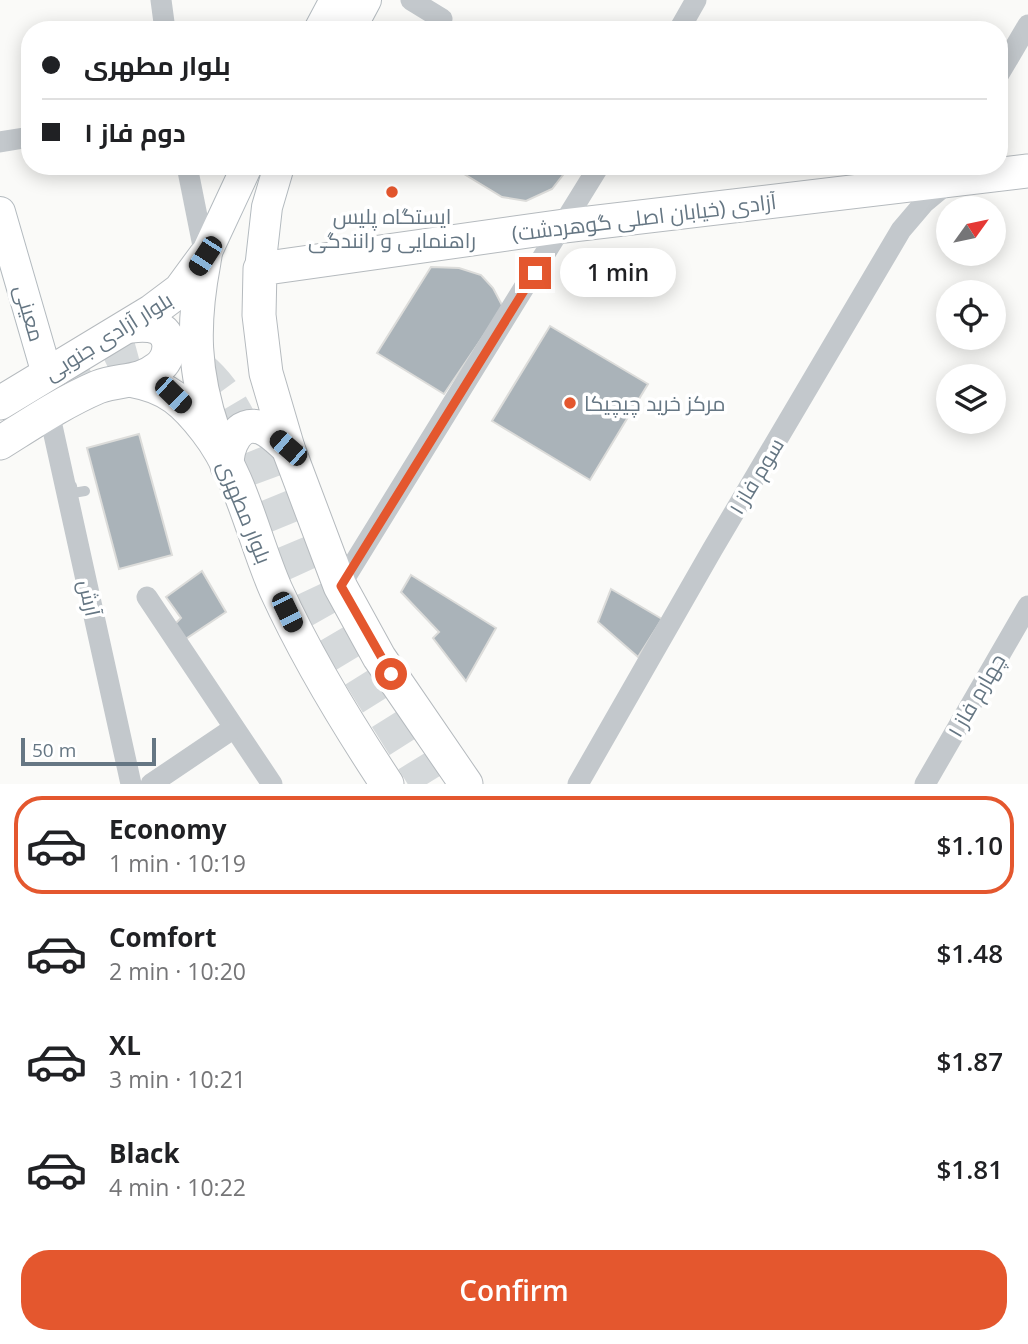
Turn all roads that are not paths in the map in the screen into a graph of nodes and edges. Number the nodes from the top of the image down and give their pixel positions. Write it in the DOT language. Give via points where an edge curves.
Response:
graph roads {
  1 [pos="161,0"];
  2 [pos="335,0"];
  3 [pos="366,0"];
  4 [pos="411,0"];
  5 [pos="696,0"];
  6 [pos="442,19"];
  7 [pos="164,21"];
  8 [pos="324,21"];
  9 [pos="355,21"];
  10 [pos="684,21"];
  11 [pos="1028,25"];
  12 [pos="1008,59"];
  13 [pos="21,138"];
  14 [pos="0,142"];
  15 [pos="1008,171"];
  16 [pos="1028,171"];
  17 [pos="189,175"];
  18 [pos="243,175"];
  19 [pos="276,175"];
  20 [pos="594,175"];
  21 [pos="974,175"];
  22 [pos="951,181"];
  23 [pos="0,212"];
  24 [pos="564,226"];
  25 [pos="205,256"];
  26 [pos="260,269"];
  27 [pos="131,326"];
  28 [pos="47,374"];
  29 [pos="134,381"];
  30 [pos="0,403"];
  31 [pos="52,410"];
  32 [pos="0,443"];
  33 [pos="288,448"];
  34 [pos="224,459"];
  35 [pos="85,491"];
  36 [pos="341,586"];
  37 [pos="147,597"];
  38 [pos="1028,606"];
  39 [pos="234,728"];
  40 [pos="131,784"];
  41 [pos="151,784"];
  42 [pos="272,784"];
  43 [pos="387,784"];
  44 [pos="467,784"];
  45 [pos="578,784"];
  46 [pos="925,784"];
  1 -- 7 [label="street"];
  2 -- 8 [label="main road"];
  3 -- 9 [label="main road"];
  4 -- 6 [label="street"];
  5 -- 10 [label="street"];
  11 -- 12 [label="street"];
  13 -- 14 [label="street"];
  15 -- 16 [label="main road, آزادی (خیابان اصلی گوهردشت)"];
  17 -- 25 [label="street"];
  18 -- 25 [label="main road"];
  19 -- 26 [label="main road" via="267,207"];
  20 -- 24 [label="street"];
  21 -- 22 [label="main road, آزادی (خیابان اصلی گوهردشت)"];
  22 -- 24 [label="main road, آزادی (خیابان اصلی گوهردشت)"];
  22 -- 45 [label="street, سوم فاز ۱" via="901,230"];
  23 -- 28 [label="main road, معینی"];
  24 -- 26 [label="main road, آزادی (خیابان اصلی گوهردشت)"];
  24 -- 36 [label="street"];
  25 -- 27 [label="main road, بلوار آزادی جنوبی" via="180,290"];
  25 -- 34 [label="main road" via="196,353 204,402"];
  26 -- 33 [label="main road" via="264,361"];
  27 -- 28 [label="main road, بلوار آزادی جنوبی"];
  27 -- 29 [label="main road" via="160,329 170,349 160,367"];
  28 -- 30 [label="main road, بلوار آزادی جنوبی"];
  29 -- 31 [label="main road" via="101,386"];
  29 -- 34 [label="main road, بلوار مطهری" via="173,395 207,431"];
  31 -- 32 [label="main road"];
  31 -- 35 [label="lane" via="74,493"];
  31 -- 40 [label="street, آرش"];
  33 -- 34 [label="main road" via="262,429 249,427 237,434"];
  33 -- 36 [label="main road"];
  34 -- 43 [label="main road, بلوار مطهری" via="276,590 309,657"];
  36 -- 44 [label="main road" via="379,657"];
  37 -- 39 [label="street"];
  38 -- 46 [label="street, چهارم فاز ۱"];
  39 -- 41 [label="street"];
  39 -- 42 [label="street"];
}
